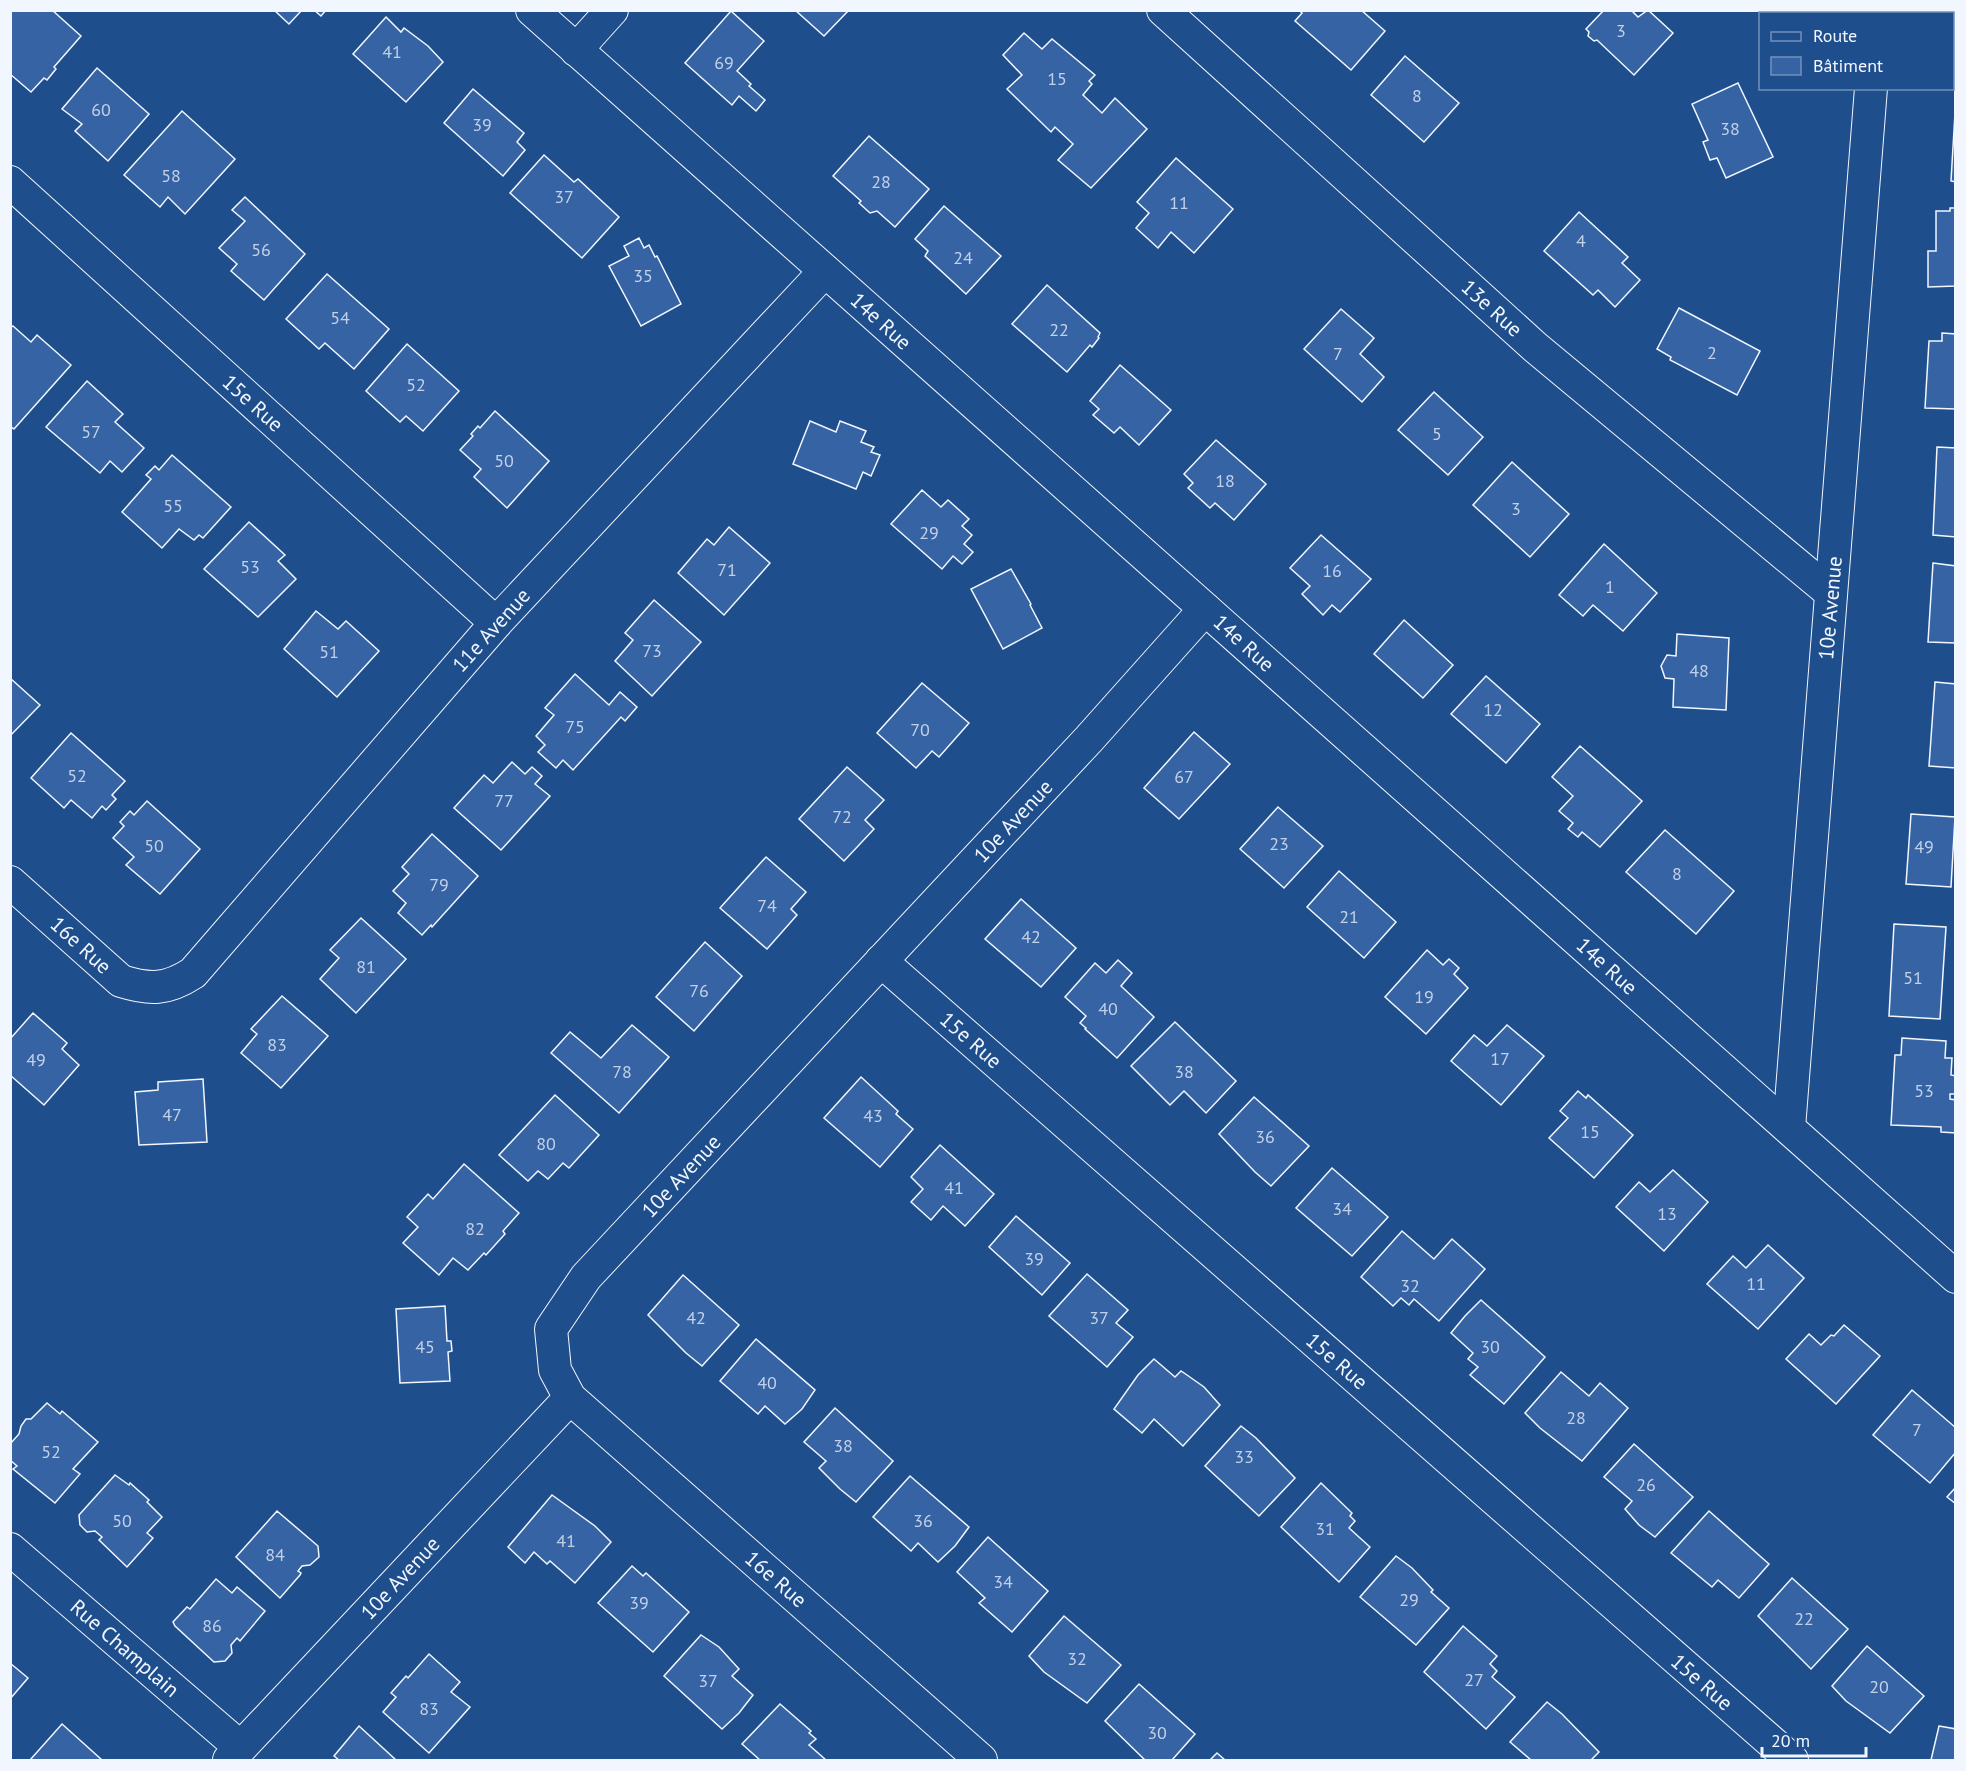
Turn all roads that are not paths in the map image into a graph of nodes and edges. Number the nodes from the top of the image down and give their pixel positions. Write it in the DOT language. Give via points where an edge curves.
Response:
graph roads {
  1 [pos="532,10"];
  2 [pos="612,10"];
  3 [pos="1163,10"];
  4 [pos="576,50"];
  5 [pos="1871,90"];
  6 [pos="10,182"];
  7 [pos="825,271"];
  8 [pos="1831,594"];
  9 [pos="1205,609"];
  10 [pos="496,623"];
  11 [pos="10,882"];
  12 [pos="881,961"];
  13 [pos="160,986"];
  14 [pos="1789,1128"];
  15 [pos="1956,1277"];
  16 [pos="570,1398"];
  17 [pos="10,1549"];
  18 [pos="234,1754"];
  19 [pos="981,1761"];
  20 [pos="1792,1761"];
  1 -- 4 [label="street, 14e Rue"];
  2 -- 4 [label="street"];
  3 -- 8 [label="street, 13e Rue" via="1534,347"];
  4 -- 7 [label="street, 14e Rue"];
  5 -- 8 [label="street, 10e Avenue"];
  6 -- 10 [label="street, 15e Rue"];
  7 -- 9 [label="street, 14e Rue"];
  7 -- 10 [label="street, 11e Avenue"];
  8 -- 14 [label="street, 10e Avenue"];
  9 -- 12 [label="street, 10e Avenue"];
  9 -- 14 [label="street, 14e Rue"];
  10 -- 13 [label="street, 11e Avenue" via="193,973 177,983"];
  11 -- 13 [label="street, 16e Rue" via="121,981 141,987"];
  12 -- 16 [label="street, 10e Avenue" via="586,1277 551,1329 555,1370"];
  12 -- 20 [label="street, 15e Rue"];
  14 -- 15 [label="street, 14e Rue"];
  16 -- 18 [label="street, 10e Avenue"];
  16 -- 19 [label="street, 16e Rue"];
  17 -- 18 [label="street, Rue Champlain"];
}
